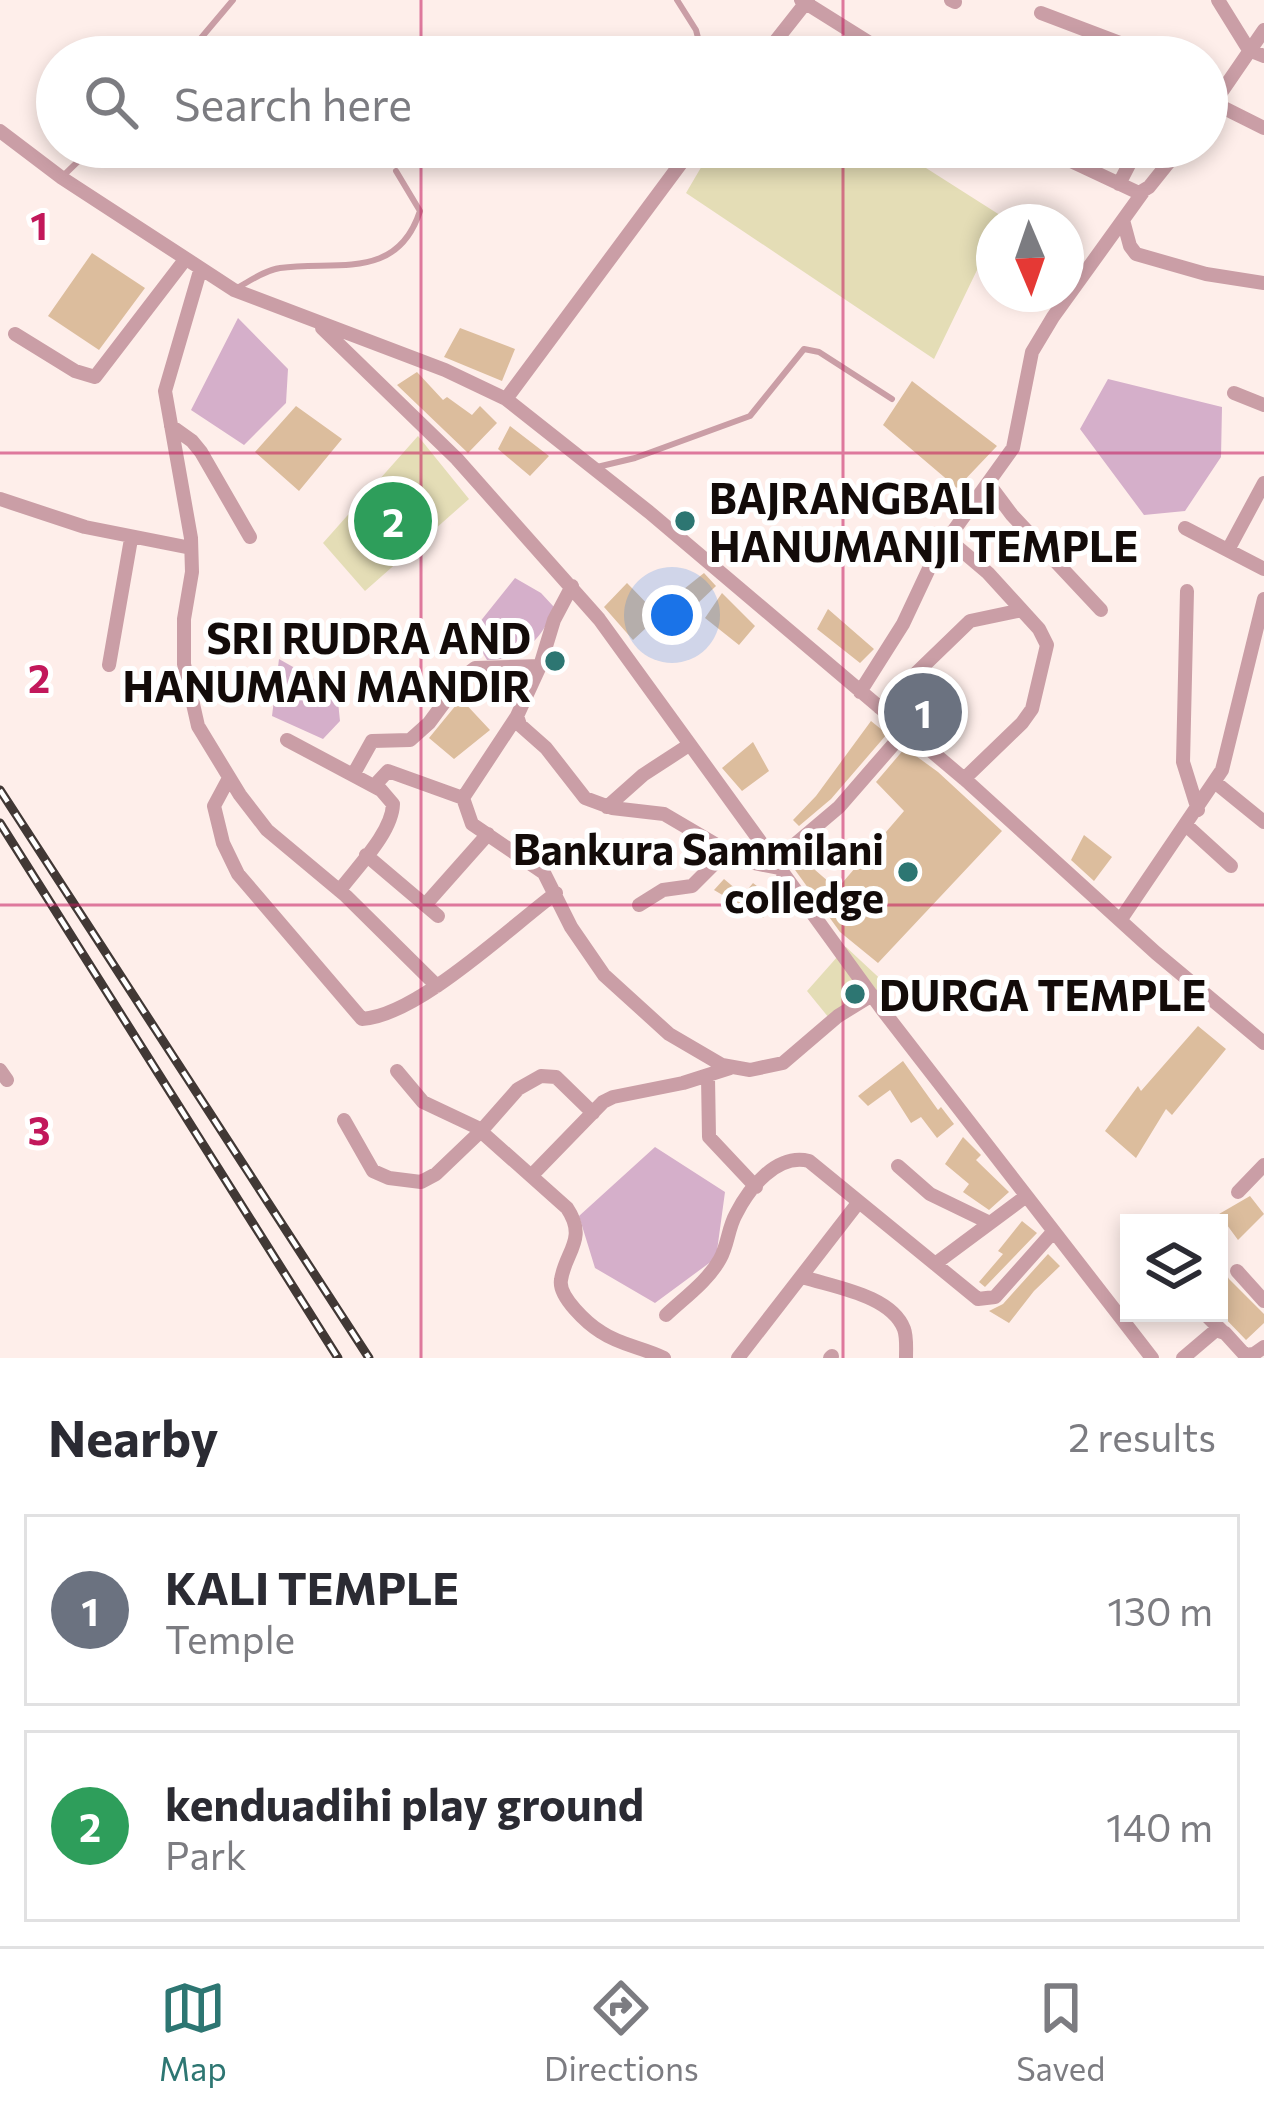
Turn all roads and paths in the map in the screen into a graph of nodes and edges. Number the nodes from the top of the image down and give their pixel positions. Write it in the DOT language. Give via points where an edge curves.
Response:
graph roads {
  1 [pos="232,0"];
  2 [pos="677,0"];
  3 [pos="1218,0"];
  4 [pos="805,2"];
  5 [pos="1041,13"];
  6 [pos="1264,30"];
  7 [pos="202,36"];
  8 [pos="698,36"];
  9 [pos="779,36"];
  10 [pos="859,36"];
  11 [pos="1102,36"];
  12 [pos="1257,53"];
  13 [pos="1228,87"];
  14 [pos="1228,115"];
  15 [pos="1264,128"];
  16 [pos="0,131"];
  17 [pos="36,158"];
  18 [pos="49,168"];
  19 [pos="72,168"];
  20 [pos="677,168"];
  21 [pos="1085,168"];
  22 [pos="1127,168"];
  23 [pos="1163,168"];
  24 [pos="396,171"];
  25 [pos="62,178"];
  26 [pos="1119,184"];
  27 [pos="1143,192"];
  28 [pos="1123,220"];
  29 [pos="184,261"];
  30 [pos="200,272"];
  31 [pos="1264,283"];
  32 [pos="234,290"];
  33 [pos="318,324"];
  34 [pos="15,334"];
  35 [pos="1234,393"];
  36 [pos="892,399"];
  37 [pos="506,400"];
  38 [pos="1264,405"];
  39 [pos="170,427"];
  40 [pos="593,468"];
  41 [pos="1264,482"];
  42 [pos="988,483"];
  43 [pos="0,499"];
  44 [pos="1246,516"];
  45 [pos="1264,525"];
  46 [pos="1185,528"];
  47 [pos="250,537"];
  48 [pos="131,539"];
  49 [pos="948,539"];
  50 [pos="191,548"];
  51 [pos="1228,550"];
  52 [pos="1264,569"];
  53 [pos="572,586"];
  54 [pos="1187,591"];
  55 [pos="1264,599"];
  56 [pos="1022,610"];
  57 [pos="1101,610"];
  58 [pos="109,665"];
  59 [pos="540,666"];
  60 [pos="860,692"];
  61 [pos="880,708"];
  62 [pos="518,716"];
  63 [pos="906,730"];
  64 [pos="287,740"];
  65 [pos="689,745"];
  66 [pos="352,775"];
  67 [pos="229,778"];
  68 [pos="964,778"];
  69 [pos="1216,783"];
  70 [pos="374,786"];
  71 [pos="463,799"];
  72 [pos="607,806"];
  73 [pos="1198,809"];
  74 [pos="1264,822"];
  75 [pos="1187,826"];
  76 [pos="488,834"];
  77 [pos="727,851"];
  78 [pos="366,855"];
  79 [pos="776,865"];
  80 [pos="1231,866"];
  81 [pos="340,890"];
  82 [pos="556,893"];
  83 [pos="424,905"];
  84 [pos="639,905"];
  85 [pos="438,916"];
  86 [pos="1121,919"];
  87 [pos="436,986"];
  88 [pos="872,995"];
  89 [pos="1264,1043"];
  90 [pos="730,1068"];
  91 [pos="397,1071"];
  92 [pos="708,1077"];
  93 [pos="593,1113"];
  94 [pos="344,1120"];
  95 [pos="481,1131"];
  96 [pos="1264,1165"];
  97 [pos="898,1166"];
  98 [pos="533,1174"];
  99 [pos="756,1187"];
  100 [pos="1238,1192"];
  101 [pos="1025,1197"];
  102 [pos="858,1203"];
  103 [pos="990,1223"];
  104 [pos="1053,1232"];
  105 [pos="935,1264"];
  106 [pos="1237,1271"];
  107 [pos="802,1277"];
  108 [pos="1264,1300"];
  109 [pos="666,1315"];
  110 [pos="1214,1322"];
  111 [pos="1222,1330"];
  112 [pos="1264,1347"];
  113 [pos="664,1358"];
  114 [pos="738,1358"];
  115 [pos="906,1358"];
  116 [pos="1152,1358"];
  117 [pos="1183,1358"];
  1 -- 7 [label="lane"];
  2 -- 8 [label="lane"];
  3 -- 12 [label="street"];
  4 -- 9 [label="street"];
  4 -- 10 [label="street"];
  5 -- 11 [label="street"];
  6 -- 12 [label="street"];
  12 -- 13 [label="street"];
  14 -- 15 [label="street"];
  16 -- 17 [label="street"];
  18 -- 25 [label="street"];
  19 -- 25 [label="lane"];
  20 -- 37 [label="street"];
  21 -- 26 [label="street"];
  22 -- 26 [label="street"];
  23 -- 27 [label="street"];
  24 -- 32 [label="lane" via="420,211 392,249 354,267 278,268"];
  25 -- 29 [label="street"];
  26 -- 27 [label="street"];
  27 -- 28 [label="street"];
  28 -- 31 [label="street" via="1136,254"];
  28 -- 42 [label="street" via="1032,352 1018,437"];
  29 -- 30 [label="street"];
  29 -- 34 [label="street" via="95,376"];
  30 -- 32 [label="street"];
  30 -- 39 [label="street" via="165,391"];
  32 -- 33 [label="street"];
  33 -- 37 [label="street"];
  33 -- 53 [label="street"];
  35 -- 38 [label="street"];
  36 -- 40 [label="lane" via="804,349 751,416"];
  37 -- 40 [label="street"];
  39 -- 47 [label="street" via="193,441"];
  39 -- 50 [label="street"];
  40 -- 60 [label="street"];
  41 -- 44 [label="street"];
  42 -- 49 [label="street"];
  42 -- 57 [label="street"];
  43 -- 48 [label="street"];
  44 -- 45 [label="street"];
  44 -- 51 [label="street"];
  46 -- 51 [label="street"];
  48 -- 50 [label="street"];
  48 -- 58 [label="street"];
  49 -- 56 [label="street"];
  49 -- 60 [label="street"];
  50 -- 67 [label="street" via="187,687 198,726"];
  51 -- 52 [label="street"];
  53 -- 59 [label="street"];
  53 -- 65 [label="street"];
  54 -- 73 [label="street" via="1183,762"];
  55 -- 69 [label="street"];
  56 -- 61 [label="street" via="970,621"];
  56 -- 68 [label="street" via="1047,645 1036,699"];
  59 -- 62 [label="street"];
  59 -- 66 [label="street" via="468,671 420,732 405,742 372,741"];
  60 -- 61 [label="street"];
  61 -- 63 [label="street"];
  62 -- 71 [label="street"];
  62 -- 72 [label="street" via="576,791"];
  63 -- 68 [label="street"];
  63 -- 79 [label="street"];
  64 -- 66 [label="street"];
  65 -- 72 [label="street"];
  65 -- 79 [label="street"];
  66 -- 70 [label="street"];
  67 -- 81 [label="street" via="268,830"];
  67 -- 87 [label="street" via="214,806 229,858 353,1012 367,1020"];
  68 -- 86 [label="street"];
  69 -- 73 [label="street"];
  69 -- 74 [label="street"];
  70 -- 71 [label="street" via="388,771"];
  70 -- 78 [label="street" via="389,796 393,815"];
  71 -- 76 [label="street" via="472,824"];
  72 -- 77 [label="street" via="664,814"];
  73 -- 75 [label="street"];
  75 -- 80 [label="street"];
  75 -- 86 [label="street"];
  76 -- 82 [label="street" via="537,866"];
  76 -- 83 [label="street"];
  77 -- 79 [label="street" via="754,865"];
  77 -- 84 [label="street" via="692,886 662,890"];
  78 -- 81 [label="street"];
  78 -- 83 [label="street"];
  79 -- 88 [label="street"];
  81 -- 87 [label="street"];
  82 -- 87 [label="street"];
  82 -- 90 [label="street" via="592,962 619,991 669,1034"];
  83 -- 85 [label="street"];
  86 -- 89 [label="street"];
  88 -- 90 [label="street" via="791,1059"];
  88 -- 101 [label="street"];
  90 -- 92 [label="street"];
  91 -- 95 [label="street" via="424,1102"];
  92 -- 93 [label="street" via="623,1094"];
  92 -- 99 [label="street" via="709,1137"];
  93 -- 95 [label="street" via="548,1074 518,1089"];
  93 -- 98 [label="street"];
  94 -- 95 [label="street" via="373,1171 421,1182"];
  95 -- 98 [label="street"];
  96 -- 100 [label="street"];
  97 -- 103 [label="street" via="930,1194"];
  98 -- 113 [label="street" via="574,1221 563,1294 602,1333"];
  99 -- 102 [label="street" via="772,1168 802,1158"];
  99 -- 109 [label="street" via="737,1210 718,1263"];
  101 -- 103 [label="street"];
  101 -- 104 [label="street"];
  102 -- 105 [label="street"];
  102 -- 107 [label="street"];
  103 -- 105 [label="street"];
  104 -- 105 [label="street" via="989,1300 970,1295"];
  104 -- 116 [label="street"];
  106 -- 108 [label="street"];
  107 -- 114 [label="street"];
  107 -- 115 [label="street" via="889,1310 904,1330"];
  110 -- 111 [label="street"];
  111 -- 112 [label="street" via="1245,1354"];
  111 -- 117 [label="street"];
}
